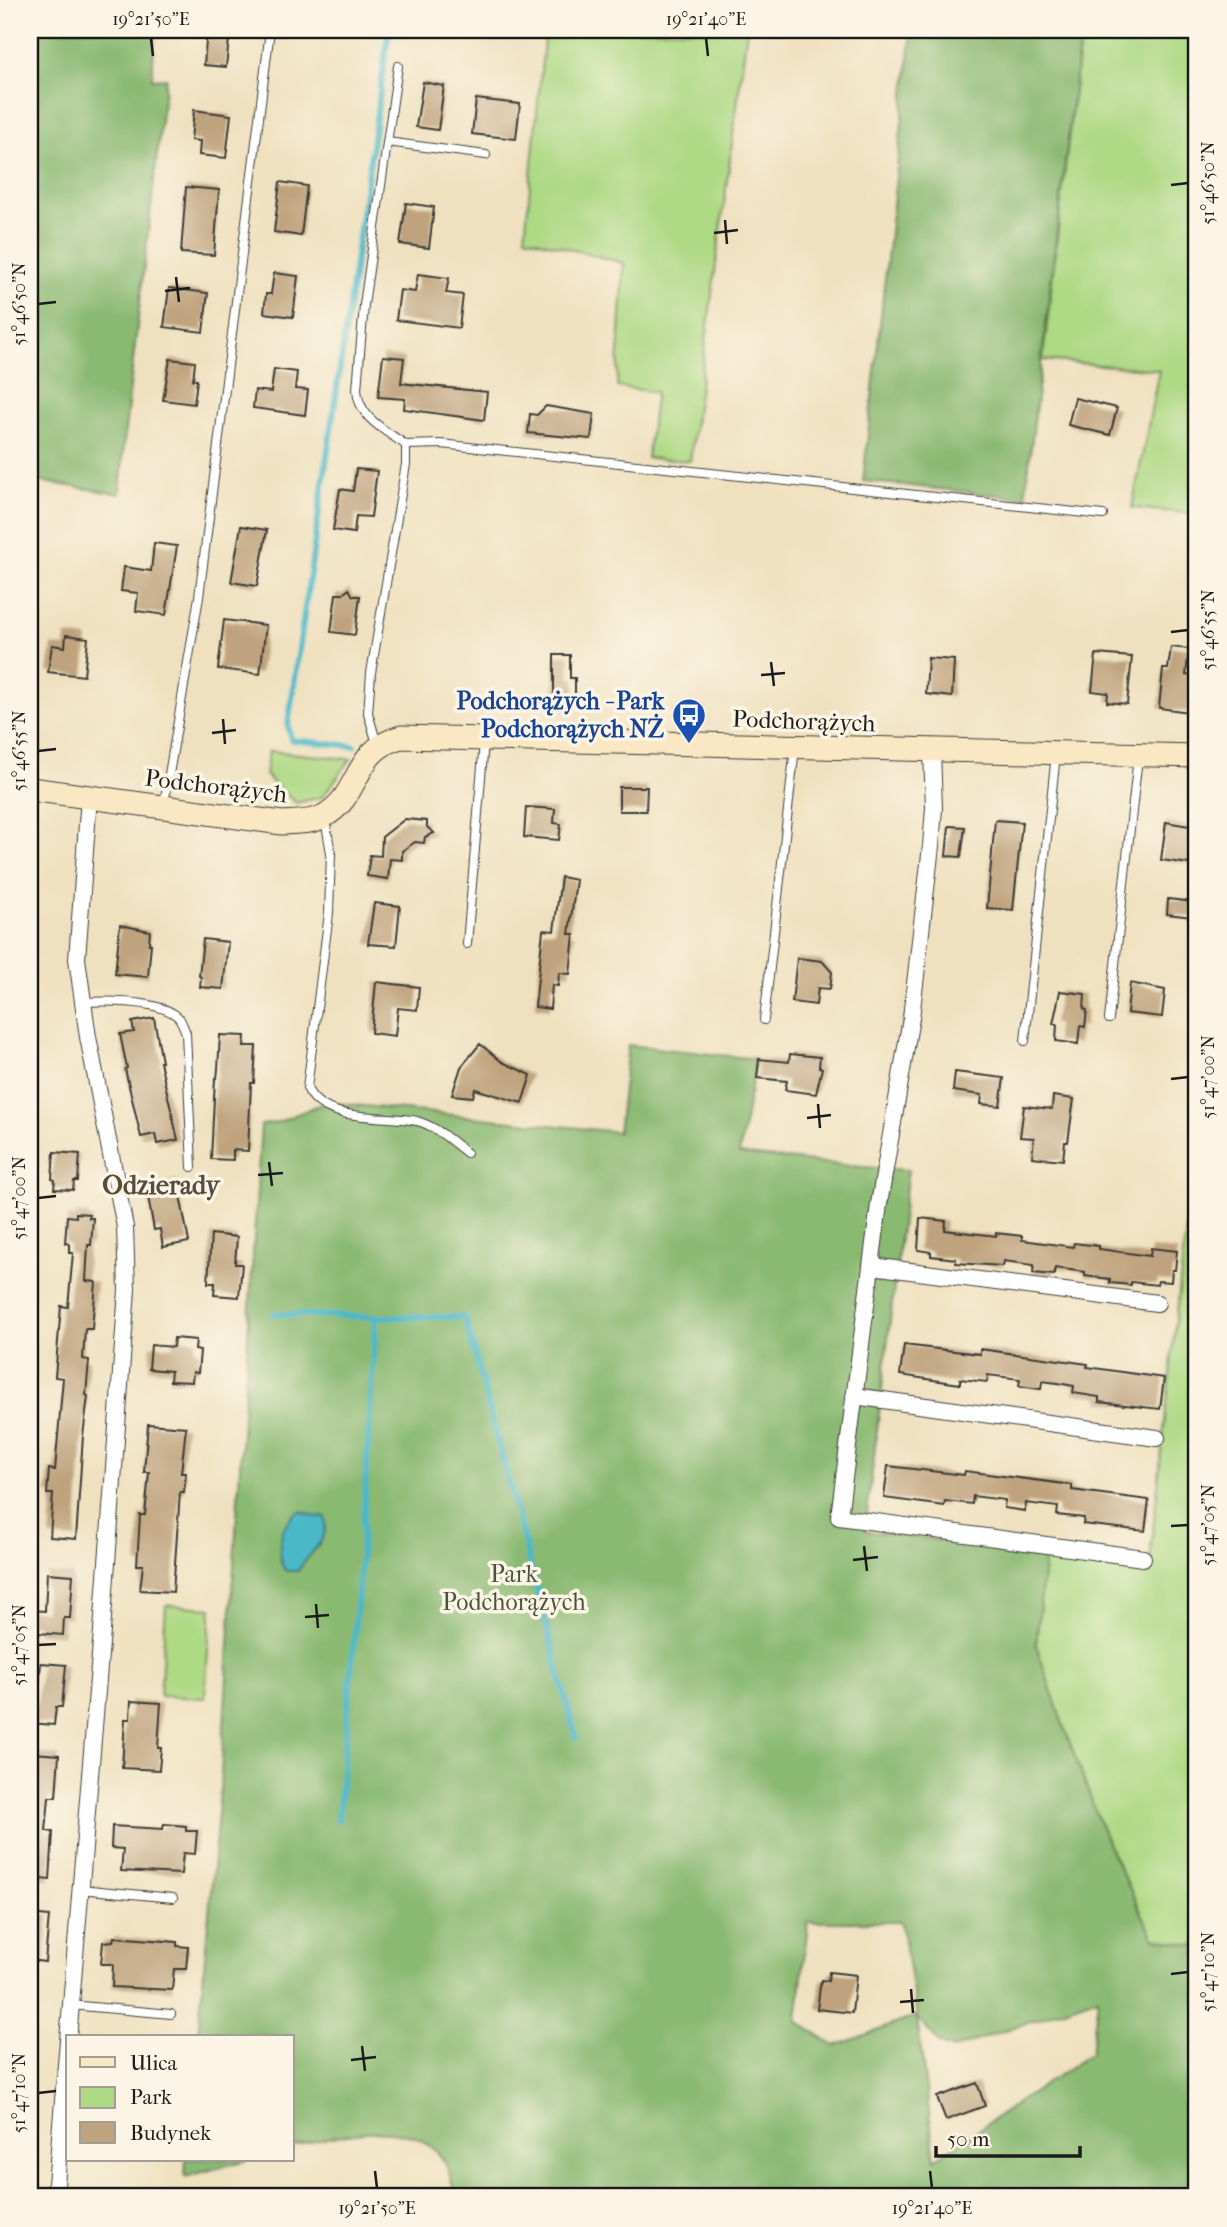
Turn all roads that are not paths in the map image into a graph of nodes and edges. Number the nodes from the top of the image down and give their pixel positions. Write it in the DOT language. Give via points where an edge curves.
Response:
graph roads {
  1 [pos="270,30"];
  2 [pos="398,66"];
  3 [pos="387,142"];
  4 [pos="486,155"];
  5 [pos="406,444"];
  6 [pos="1103,515"];
  7 [pos="484,739"];
  8 [pos="378,746"];
  9 [pos="795,747"];
  10 [pos="932,751"];
  11 [pos="1056,754"];
  12 [pos="1139,755"];
  13 [pos="1197,757"];
  14 [pos="30,789"];
  15 [pos="89,797"];
  16 [pos="163,807"];
  17 [pos="324,816"];
  18 [pos="467,944"];
  19 [pos="82,1002"];
  20 [pos="1110,1019"];
  21 [pos="764,1020"];
  22 [pos="1025,1041"];
  23 [pos="467,1153"];
  24 [pos="192,1167"];
  25 [pos="872,1266"];
  26 [pos="1157,1303"];
  27 [pos="854,1396"];
  28 [pos="1157,1438"];
  29 [pos="1143,1558"];
  30 [pos="80,1889"];
  31 [pos="173,1898"];
  32 [pos="70,2005"];
  33 [pos="171,2014"];
  34 [pos="68,2035"];
  35 [pos="66,2084"];
  36 [pos="64,2124"];
  37 [pos="54,2197"];
  1 -- 16 [label="lane" via="199,597"];
  2 -- 3 [label="lane"];
  3 -- 4 [label="lane"];
  3 -- 5 [label="lane" via="364,305 357,399 370,420"];
  5 -- 6 [label="lane" via="442,444"];
  5 -- 8 [label="lane" via="371,673 368,713"];
  7 -- 8 [label="street, Podchorążych" via="401,737"];
  7 -- 9 [label="street, Podchorążych"];
  7 -- 18 [label="lane"];
  8 -- 17 [label="street" via="343,800"];
  9 -- 10 [label="street, Podchorążych"];
  9 -- 21 [label="lane"];
  10 -- 11 [label="street, Podchorążych"];
  10 -- 25 [label="street" via="928,873 911,1018"];
  11 -- 12 [label="street, Podchorążych"];
  11 -- 22 [label="lane"];
  12 -- 13 [label="street, Podchorążych"];
  12 -- 20 [label="lane"];
  14 -- 15 [label="street, Podchorążych"];
  15 -- 16 [label="street, Podchorążych"];
  15 -- 19 [label="street" via="77,948"];
  16 -- 17 [label="street, Podchorążych" via="282,823"];
  17 -- 23 [label="lane" via="331,853 329,913 307,1088 329,1110 418,1121"];
  19 -- 24 [label="lane" via="136,1004 168,1010 180,1019 186,1033"];
  19 -- 30 [label="street" via="128,1266"];
  25 -- 26 [label="street"];
  25 -- 27 [label="street"];
  27 -- 28 [label="street"];
  27 -- 29 [label="street" via="838,1517"];
  30 -- 31 [label="lane"];
  30 -- 32 [label="street"];
  32 -- 33 [label="lane"];
  32 -- 34 [label="street"];
  35 -- 36 [label="street"];
  36 -- 37 [label="street"];
}
